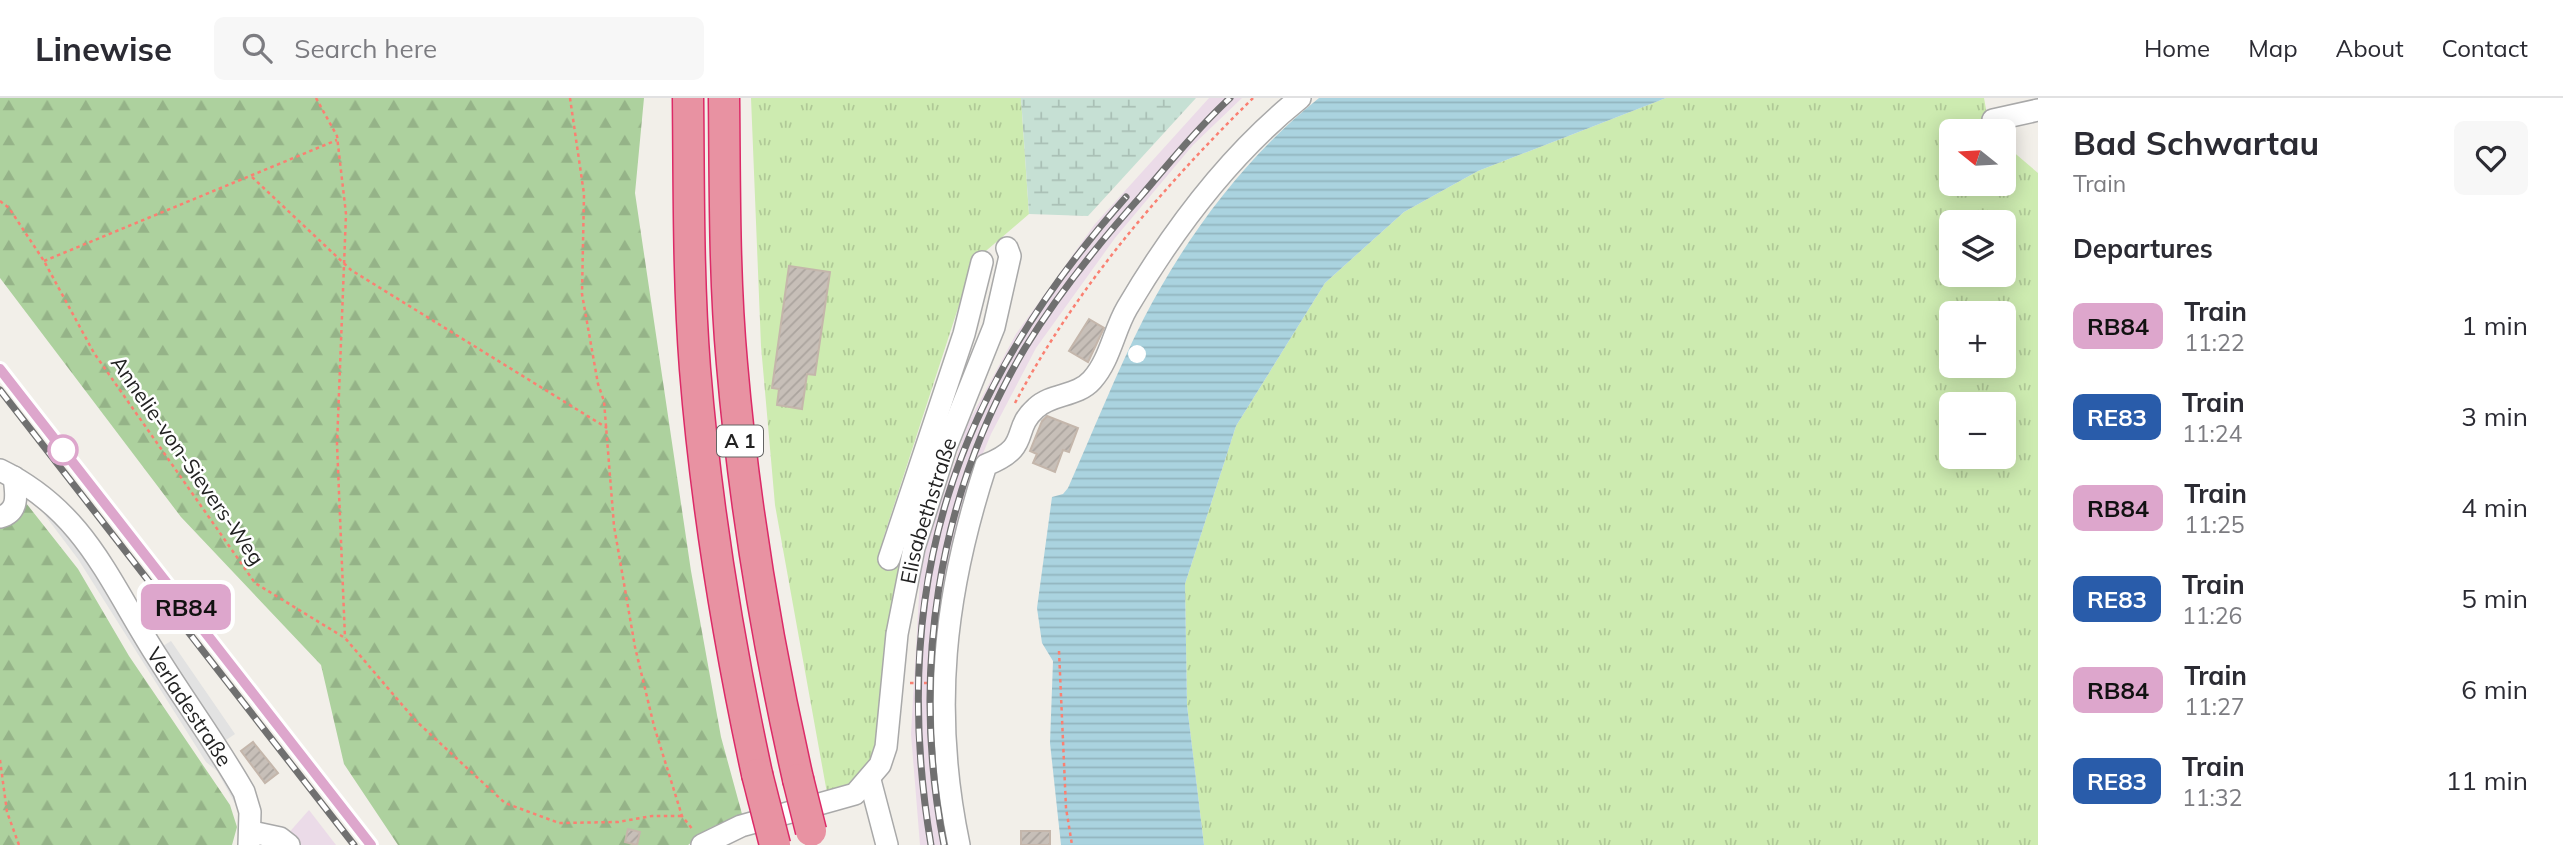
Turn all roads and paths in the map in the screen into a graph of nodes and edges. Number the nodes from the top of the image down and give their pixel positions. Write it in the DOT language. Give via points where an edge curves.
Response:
graph roads {
  1 [pos="316,98"];
  2 [pos="570,98"];
  3 [pos="688,98"];
  4 [pos="724,98"];
  5 [pos="1254,98"];
  6 [pos="1300,98"];
  7 [pos="2038,110"];
  8 [pos="1998,119"];
  9 [pos="337,140"];
  10 [pos="252,177"];
  11 [pos="0,201"];
  12 [pos="1007,248"];
  13 [pos="44,261"];
  14 [pos="982,262"];
  15 [pos="346,265"];
  16 [pos="1011,410"];
  17 [pos="607,428"];
  18 [pos="7,473"];
  19 [pos="0,517"];
  20 [pos="889,559"];
  21 [pos="345,638"];
  22 [pos="1059,651"];
  23 [pos="893,682"];
  24 [pos="945,683"];
  25 [pos="0,760"];
  26 [pos="870,779"];
  27 [pos="813,838"];
  28 [pos="250,839"];
  29 [pos="19,845"];
  30 [pos="289,845"];
  31 [pos="702,845"];
  32 [pos="775,845"];
  33 [pos="887,845"];
  34 [pos="960,845"];
  35 [pos="1072,845"];
  1 -- 9 [label="path"];
  2 -- 17 [label="path" via="584,194 582,294"];
  3 -- 32 [label="highway, A 1, bridge" via="689,262 705,472 718,575"];
  4 -- 27 [label="highway, A 1, bridge" via="726,262 742,463 768,643"];
  5 -- 16 [label="path" via="1178,177 1083,290"];
  6 -- 24 [label="street" via="1231,163 1161,253 1125,310 1093,379 1079,391 1044,401 1033,410 1013,452 986,465 954,579"];
  7 -- 8 [label="street"];
  9 -- 10 [label="path"];
  9 -- 15 [label="path" via="346,214"];
  10 -- 13 [label="path"];
  10 -- 15 [label="path"];
  11 -- 13 [label="path, Annelie-von-Sievers-Weg"];
  12 -- 23 [label="street, Elisabethstraße" via="1010,256 994,327 946,447 914,548"];
  13 -- 21 [label="path, Annelie-von-Sievers-Weg" via="94,354 255,583"];
  14 -- 20 [label="street" via="964,334"];
  15 -- 17 [label="path"];
  15 -- 21 [label="path" via="337,444"];
  17 -- 21 [label="path, Annelie-von-Sievers-Weg" via="614,526 635,647 682,816 559,823 505,803 416,721"];
  18 -- 19 [label="street" via="15,505"];
  18 -- 28 [label="street, Verladestraße" via="58,507 108,573 244,792"];
  22 -- 35 [label="path" via="1066,808"];
  23 -- 24 [label="path"];
  23 -- 26 [label="street, Elisabethstraße" via="886,747"];
  24 -- 34 [label="street" via="952,809"];
  25 -- 29 [label="path" via="7,812"];
  26 -- 31 [label="street, Elisabethstraße" via="855,794 741,826"];
  26 -- 33 [label="street"];
  28 -- 30 [label="street" via="280,838"];
}
